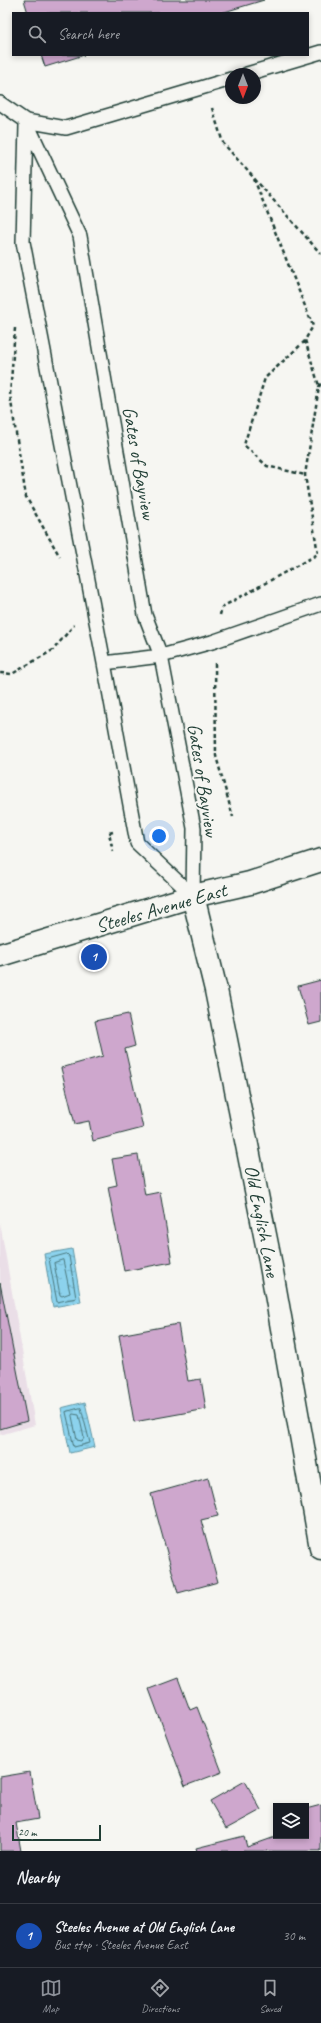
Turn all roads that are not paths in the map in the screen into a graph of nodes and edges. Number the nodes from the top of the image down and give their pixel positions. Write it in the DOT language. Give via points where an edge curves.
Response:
graph roads {
  1 [pos="321,52"];
  2 [pos="308,56"];
  3 [pos="309,56"];
  4 [pos="261,70"];
  5 [pos="225,81"];
  6 [pos="0,103"];
  7 [pos="26,122"];
  8 [pos="321,604"];
  9 [pos="161,656"];
  10 [pos="104,663"];
  11 [pos="321,860"];
  12 [pos="193,896"];
  13 [pos="0,955"];
  14 [pos="321,1548"];
  1 -- 3 [label="lane"];
  2 -- 4 [label="lane"];
  5 -- 7 [label="lane" via="66,128"];
  6 -- 7 [label="lane, Gates of Bayview"];
  7 -- 9 [label="lane, Gates of Bayview" via="80,236 146,616"];
  7 -- 10 [label="lane" via="23,242"];
  8 -- 9 [label="lane" via="212,642"];
  9 -- 10 [label="lane"];
  9 -- 12 [label="lane, Gates of Bayview" via="194,828"];
  10 -- 12 [label="lane" via="137,843"];
  11 -- 12 [label="street, Steeles Avenue East" via="250,883"];
  12 -- 13 [label="street, Steeles Avenue East"];
  12 -- 14 [label="street, Old English Lane" via="216,990 267,1248"];
}
